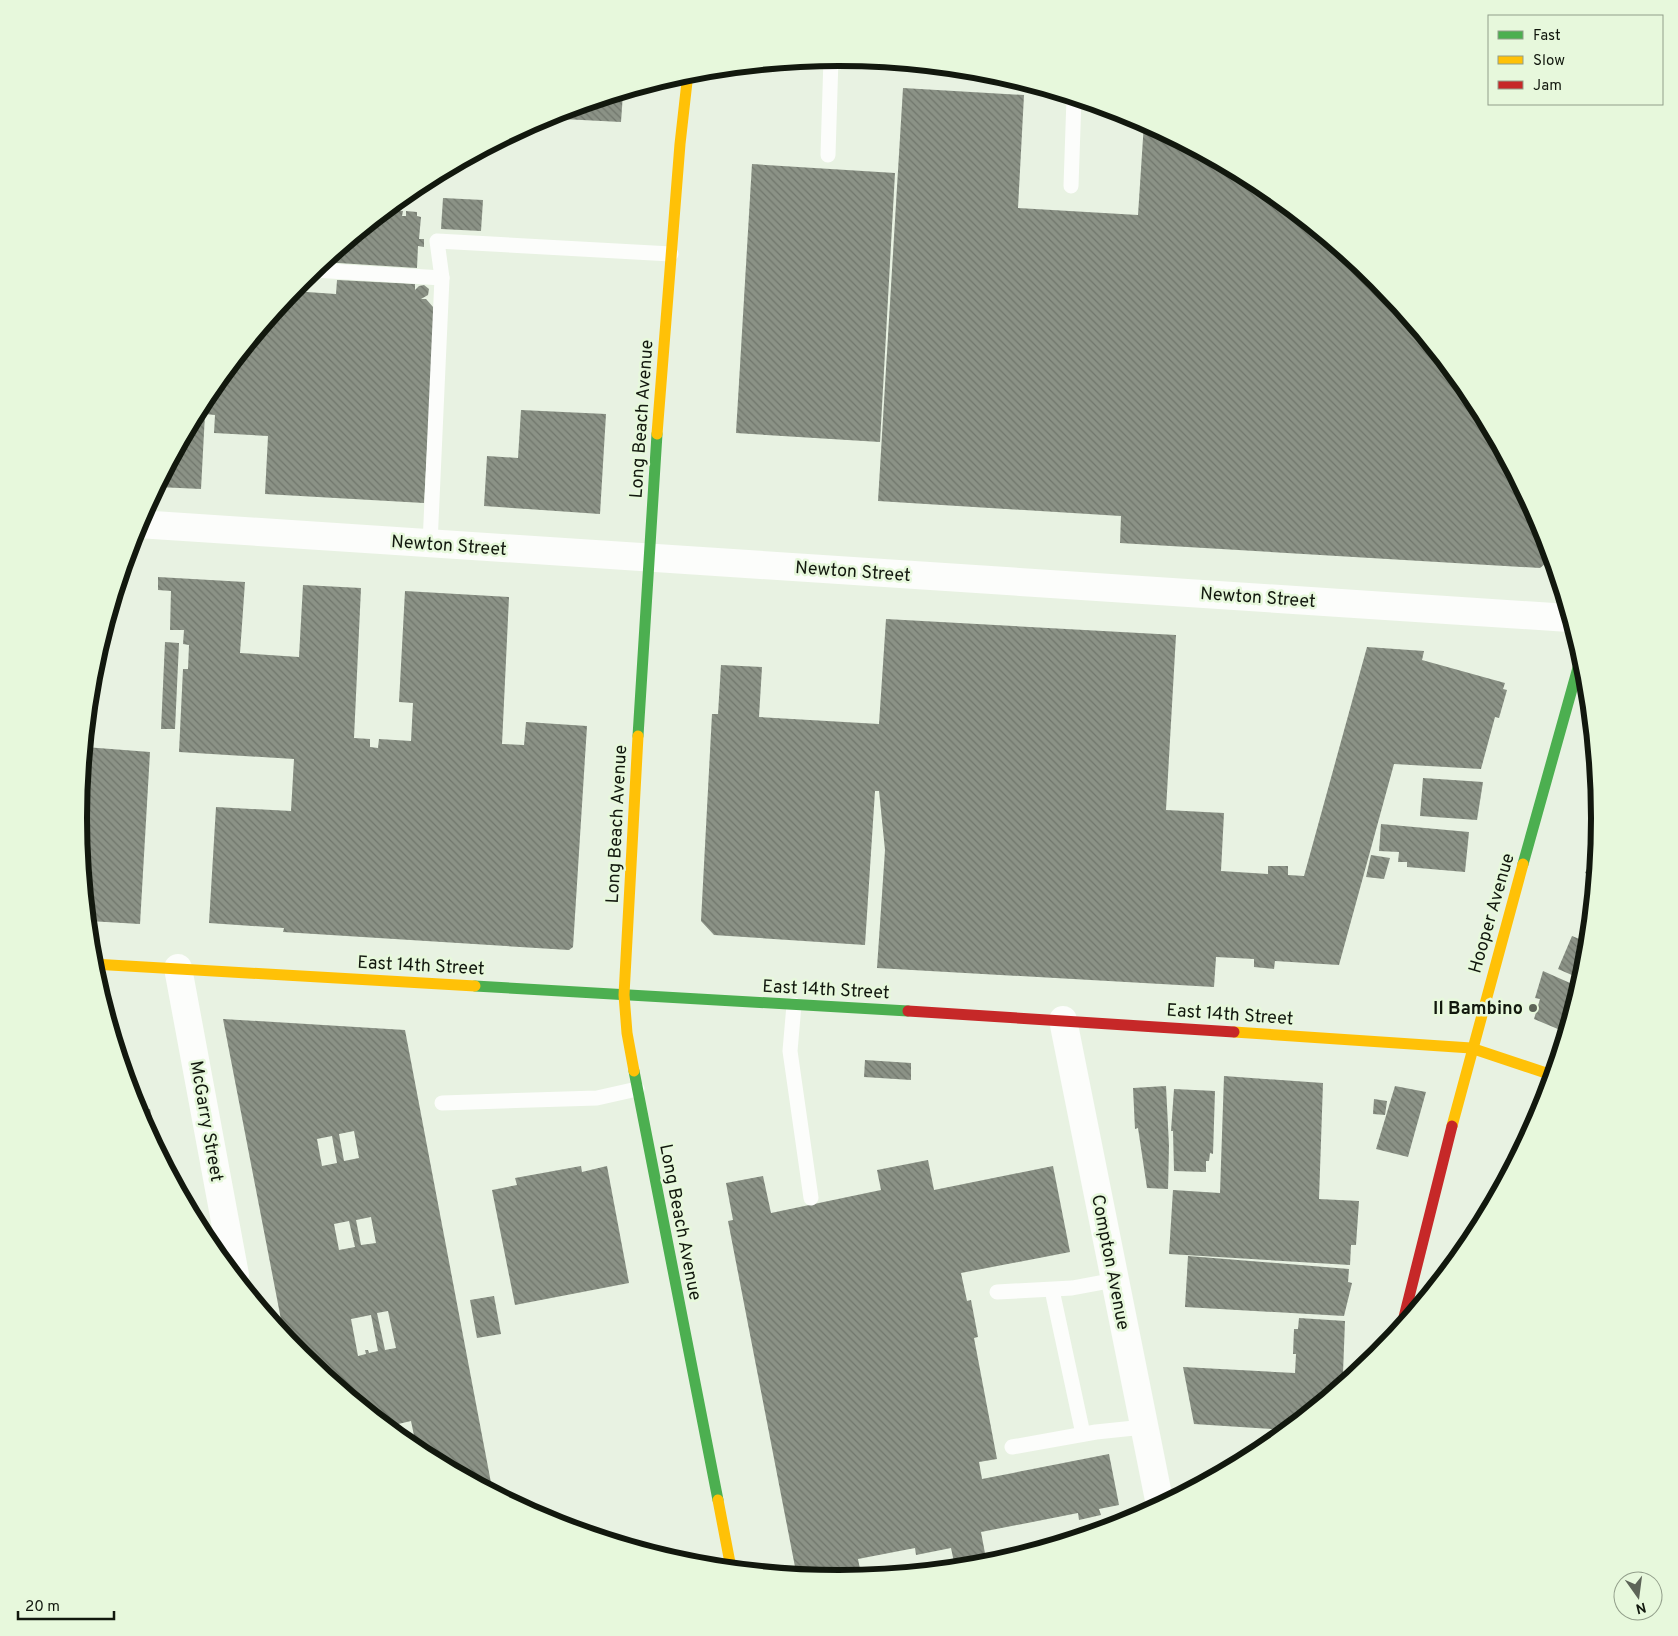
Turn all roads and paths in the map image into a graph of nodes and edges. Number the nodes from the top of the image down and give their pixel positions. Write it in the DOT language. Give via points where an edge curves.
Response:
graph roads {
  1 [pos="831,66"];
  2 [pos="687,82"];
  3 [pos="1074,104"];
  4 [pos="828,155"];
  5 [pos="1071,186"];
  6 [pos="671,254"];
  7 [pos="324,271"];
  8 [pos="442,278"];
  9 [pos="147,525"];
  10 [pos="430,544"];
  11 [pos="648,557"];
  12 [pos="1563,618"];
  13 [pos="1576,673"];
  14 [pos="102,964"];
  15 [pos="178,968"];
  16 [pos="624,995"];
  17 [pos="794,1004"];
  18 [pos="1063,1020"];
  19 [pos="1471,1048"];
  20 [pos="1546,1073"];
  21 [pos="638,1089"];
  22 [pos="442,1103"];
  23 [pos="811,1198"];
  24 [pos="232,1262"];
  25 [pos="1114,1280"];
  26 [pos="1052,1290"];
  27 [pos="997,1292"];
  28 [pos="1405,1313"];
  29 [pos="1144,1427"];
  30 [pos="1083,1434"];
  31 [pos="1012,1447"];
  32 [pos="1159,1498"];
  33 [pos="730,1561"];
  1 -- 4 [label="lane"];
  2 -- 6 [label="street, Long Beach Avenue"];
  3 -- 5 [label="lane"];
  6 -- 8 [label="lane" via="437,241"];
  6 -- 11 [label="street, Long Beach Avenue"];
  7 -- 8 [label="lane"];
  8 -- 10 [label="lane"];
  9 -- 10 [label="street, Newton Street"];
  10 -- 11 [label="street, Newton Street"];
  11 -- 12 [label="street, Newton Street"];
  11 -- 16 [label="street, Long Beach Avenue"];
  13 -- 19 [label="street, Hooper Avenue"];
  14 -- 15 [label="street, East 14th Street"];
  15 -- 16 [label="street, East 14th Street"];
  15 -- 24 [label="street, McGarry Street"];
  16 -- 17 [label="street, East 14th Street"];
  16 -- 21 [label="street, Long Beach Avenue" via="627,1033"];
  17 -- 18 [label="street, East 14th Street"];
  17 -- 23 [label="lane" via="790,1051"];
  18 -- 19 [label="street, East 14th Street"];
  18 -- 25 [label="street, Compton Avenue"];
  19 -- 20 [label="street, East 14th Street"];
  19 -- 28 [label="street, Hooper Avenue"];
  21 -- 22 [label="lane" via="597,1098"];
  21 -- 33 [label="street, Long Beach Avenue"];
  25 -- 26 [label="lane"];
  25 -- 29 [label="street, Compton Avenue"];
  26 -- 27 [label="lane"];
  26 -- 30 [label="lane"];
  29 -- 30 [label="lane"];
  29 -- 32 [label="street, Compton Avenue"];
  30 -- 31 [label="lane"];
}
